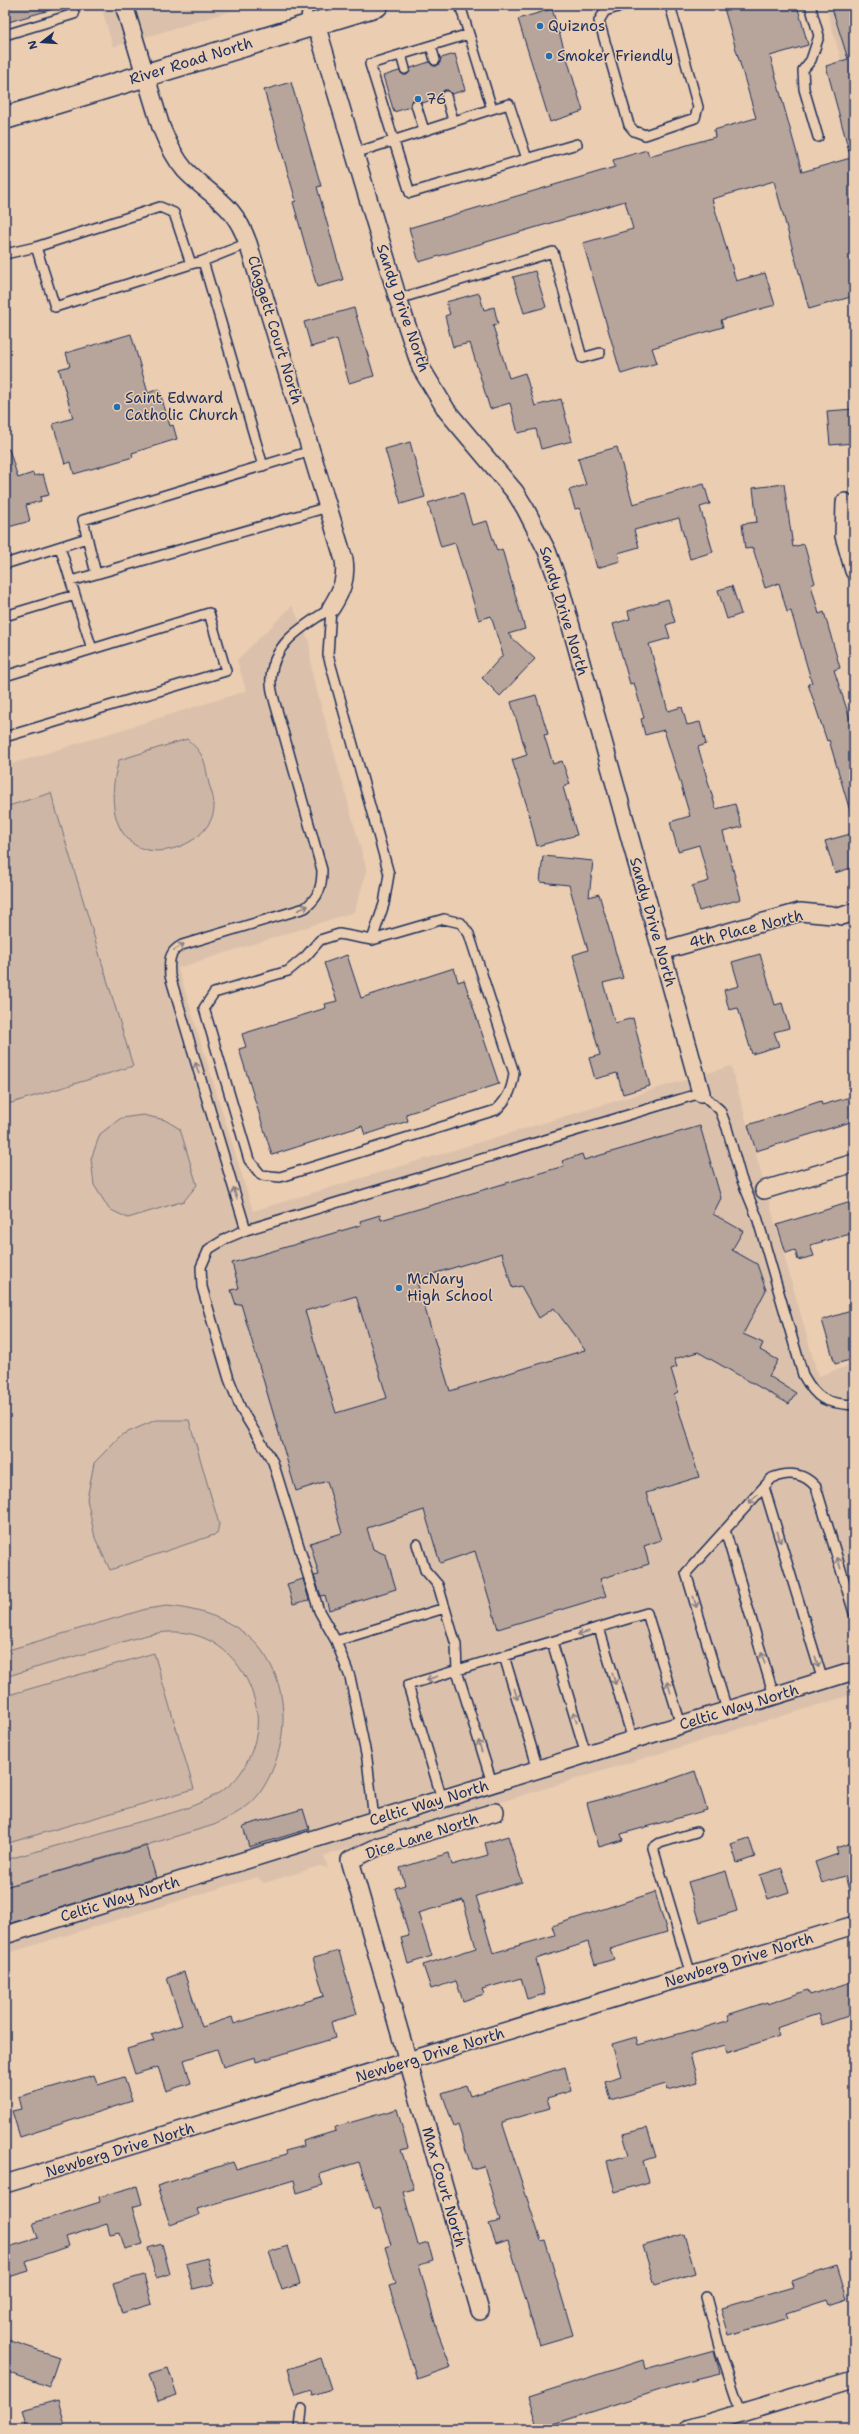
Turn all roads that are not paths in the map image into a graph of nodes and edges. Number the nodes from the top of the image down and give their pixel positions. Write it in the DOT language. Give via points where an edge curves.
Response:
graph roads {
  1 [pos="72,5"];
  2 [pos="124,5"];
  3 [pos="377,5"];
  4 [pos="460,5"];
  5 [pos="624,5"];
  6 [pos="670,5"];
  7 [pos="810,5"];
  8 [pos="352,8"];
  9 [pos="310,19"];
  10 [pos="470,34"];
  11 [pos="5,35"];
  12 [pos="431,46"];
  13 [pos="401,55"];
  14 [pos="435,60"];
  15 [pos="405,69"];
  16 [pos="145,75"];
  17 [pos="446,96"];
  18 [pos="416,105"];
  19 [pos="492,109"];
  20 [pos="5,118"];
  21 [pos="453,120"];
  22 [pos="424,130"];
  23 [pos="818,137"];
  24 [pos="393,141"];
  25 [pos="577,144"];
  26 [pos="355,154"];
  27 [pos="527,159"];
  28 [pos="248,243"];
  29 [pos="36,247"];
  30 [pos="5,254"];
  31 [pos="203,261"];
  32 [pos="191,264"];
  33 [pos="398,299"];
  34 [pos="600,352"];
  35 [pos="311,451"];
  36 [pos="263,466"];
  37 [pos="845,502"];
  38 [pos="328,507"];
  39 [pos="87,538"];
  40 [pos="60,547"];
  41 [pos="5,564"];
  42 [pos="854,571"];
  43 [pos="96,574"];
  44 [pos="71,581"];
  45 [pos="75,595"];
  46 [pos="331,608"];
  47 [pos="5,616"];
  48 [pos="92,649"];
  49 [pos="5,676"];
  50 [pos="5,738"];
  51 [pos="843,914"];
  52 [pos="372,940"];
  53 [pos="661,951"];
  54 [pos="701,1093"];
  55 [pos="854,1163"];
  56 [pos="764,1190"];
  57 [pos="246,1230"];
  58 [pos="854,1405"];
  59 [pos="764,1487"];
  60 [pos="725,1530"];
  61 [pos="417,1544"];
  62 [pos="445,1608"];
  63 [pos="854,1614"];
  64 [pos="598,1628"];
  65 [pos="336,1641"];
  66 [pos="552,1642"];
  67 [pos="504,1656"];
  68 [pos="456,1671"];
  69 [pos="854,1671"];
  70 [pos="823,1681"];
  71 [pos="774,1696"];
  72 [pos="727,1710"];
  73 [pos="681,1725"];
  74 [pos="633,1740"];
  75 [pos="586,1754"];
  76 [pos="538,1769"];
  77 [pos="492,1784"];
  78 [pos="442,1799"];
  79 [pos="495,1812"];
  80 [pos="374,1820"];
  81 [pos="696,1832"];
  82 [pos="350,1860"];
  83 [pos="854,1925"];
  84 [pos="5,1935"];
  85 [pos="690,1975"];
  86 [pos="408,2062"];
  87 [pos="5,2184"];
  88 [pos="706,2297"];
  89 [pos="480,2311"];
  90 [pos="854,2379"];
  91 [pos="302,2409"];
  92 [pos="741,2413"];
  93 [pos="300,2429"];
  94 [pos="688,2429"];
  1 -- 11 [label="lane" via="74,14"];
  2 -- 16 [label="street, Claggett Court North"];
  3 -- 8 [label="main road, River Road North"];
  4 -- 10 [label="lane"];
  5 -- 6 [label="lane" via="605,11 599,21 629,125 634,132 645,135 695,118 698,106"];
  7 -- 23 [label="lane" via="819,36 811,60 803,70 804,89"];
  8 -- 9 [label="main road, River Road North"];
  9 -- 16 [label="main road, River Road North"];
  9 -- 26 [label="street, Sandy Drive North"];
  10 -- 12 [label="lane"];
  10 -- 19 [label="lane"];
  12 -- 13 [label="lane"];
  12 -- 14 [label="lane"];
  13 -- 15 [label="lane"];
  13 -- 24 [label="lane" via="370,64"];
  16 -- 20 [label="main road, River Road North"];
  16 -- 28 [label="street, Claggett Court North" via="161,127 176,158 232,210"];
  17 -- 21 [label="lane"];
  18 -- 22 [label="lane"];
  19 -- 21 [label="lane"];
  19 -- 27 [label="lane" via="509,104"];
  21 -- 22 [label="lane"];
  22 -- 24 [label="lane"];
  24 -- 26 [label="lane"];
  24 -- 27 [label="lane" via="410,193"];
  25 -- 27 [label="lane"];
  26 -- 33 [label="street, Sandy Drive North"];
  28 -- 31 [label="lane"];
  28 -- 35 [label="street, Claggett Court North"];
  29 -- 30 [label="lane"];
  29 -- 32 [label="lane" via="160,207 174,213"];
  29 -- 32 [label="lane" via="55,307"];
  31 -- 32 [label="lane"];
  31 -- 36 [label="lane"];
  33 -- 34 [label="lane" via="553,252 582,358"];
  33 -- 53 [label="street, Sandy Drive North" via="421,368 431,386 447,411 515,492 538,529 547,551 560,587"];
  35 -- 36 [label="lane"];
  35 -- 38 [label="street, Claggett Court North"];
  36 -- 39 [label="lane" via="83,520"];
  37 -- 42 [label="street" via="844,536"];
  38 -- 43 [label="lane"];
  38 -- 46 [label="street, Claggett Court North" via="346,574 339,595"];
  39 -- 40 [label="lane"];
  39 -- 43 [label="lane"];
  40 -- 41 [label="lane"];
  40 -- 44 [label="lane"];
  43 -- 44 [label="lane"];
  44 -- 45 [label="lane"];
  45 -- 47 [label="lane"];
  45 -- 48 [label="lane"];
  46 -- 52 [label="lane" via="328,655 389,874 384,904"];
  57 -- 46 [label="lane, one-way" via="170,976 170,955 182,944 305,908 319,894 322,870 275,703 271,679 276,656 293,632"];
  48 -- 49 [label="lane"];
  48 -- 50 [label="lane" via="209,614 226,671"];
  51 -- 53 [label="street, 4th Place North" via="800,912"];
  52 -- 52 [label="lane" via="339,934 320,940 288,971 214,993 204,1008 249,1160 261,1175 280,1177 496,1110 505,1102 512,1088 514,1073 469,934 461,923 444,919"];
  53 -- 54 [label="street, Sandy Drive North"];
  54 -- 57 [label="lane"];
  54 -- 58 [label="lane" via="720,1110 728,1128 741,1178 763,1238 803,1375 812,1392 832,1403"];
  55 -- 56 [label="street"];
  57 -- 65 [label="lane" via="226,1238 209,1249 201,1267 202,1287 240,1409 273,1462 320,1611"];
  59 -- 60 [label="lane, one-way"];
  63 -- 59 [label="lane, one-way" via="816,1487 808,1478 783,1473 772,1478"];
  59 -- 70 [label="lane, one-way"];
  71 -- 60 [label="lane, one-way"];
  60 -- 72 [label="lane, one-way" via="686,1573"];
  61 -- 62 [label="lane" via="424,1570 438,1585"];
  62 -- 65 [label="lane"];
  62 -- 68 [label="lane" via="456,1645"];
  64 -- 66 [label="lane, one-way"];
  73 -- 64 [label="lane, one-way" via="647,1613"];
  64 -- 74 [label="lane, one-way"];
  65 -- 80 [label="lane" via="350,1677 356,1702 367,1759"];
  66 -- 67 [label="lane"];
  75 -- 66 [label="lane, one-way"];
  67 -- 68 [label="lane"];
  67 -- 76 [label="lane, one-way"];
  77 -- 68 [label="lane, one-way"];
  68 -- 78 [label="lane, one-way" via="408,1685"];
  69 -- 70 [label="street, Celtic Way North"];
  70 -- 71 [label="street, Celtic Way North"];
  71 -- 72 [label="street, Celtic Way North"];
  72 -- 73 [label="street, Celtic Way North"];
  73 -- 74 [label="street, Celtic Way North"];
  74 -- 75 [label="street, Celtic Way North"];
  75 -- 76 [label="street, Celtic Way North"];
  76 -- 77 [label="street, Celtic Way North"];
  77 -- 78 [label="street, Celtic Way North"];
  78 -- 80 [label="street, Celtic Way North"];
  79 -- 82 [label="street, Dice Lane North" via="380,1846"];
  80 -- 84 [label="street, Celtic Way North"];
  81 -- 85 [label="lane" via="660,1843 654,1848"];
  82 -- 86 [label="street, Max Court North"];
  83 -- 85 [label="street, Newberg Drive North"];
  85 -- 86 [label="street, Newberg Drive North"];
  86 -- 87 [label="street, Newberg Drive North"];
  86 -- 89 [label="street, Max Court North"];
  88 -- 92 [label="lane"];
  90 -- 92 [label="street"];
  91 -- 93 [label="lane"];
  92 -- 94 [label="street"];
}
